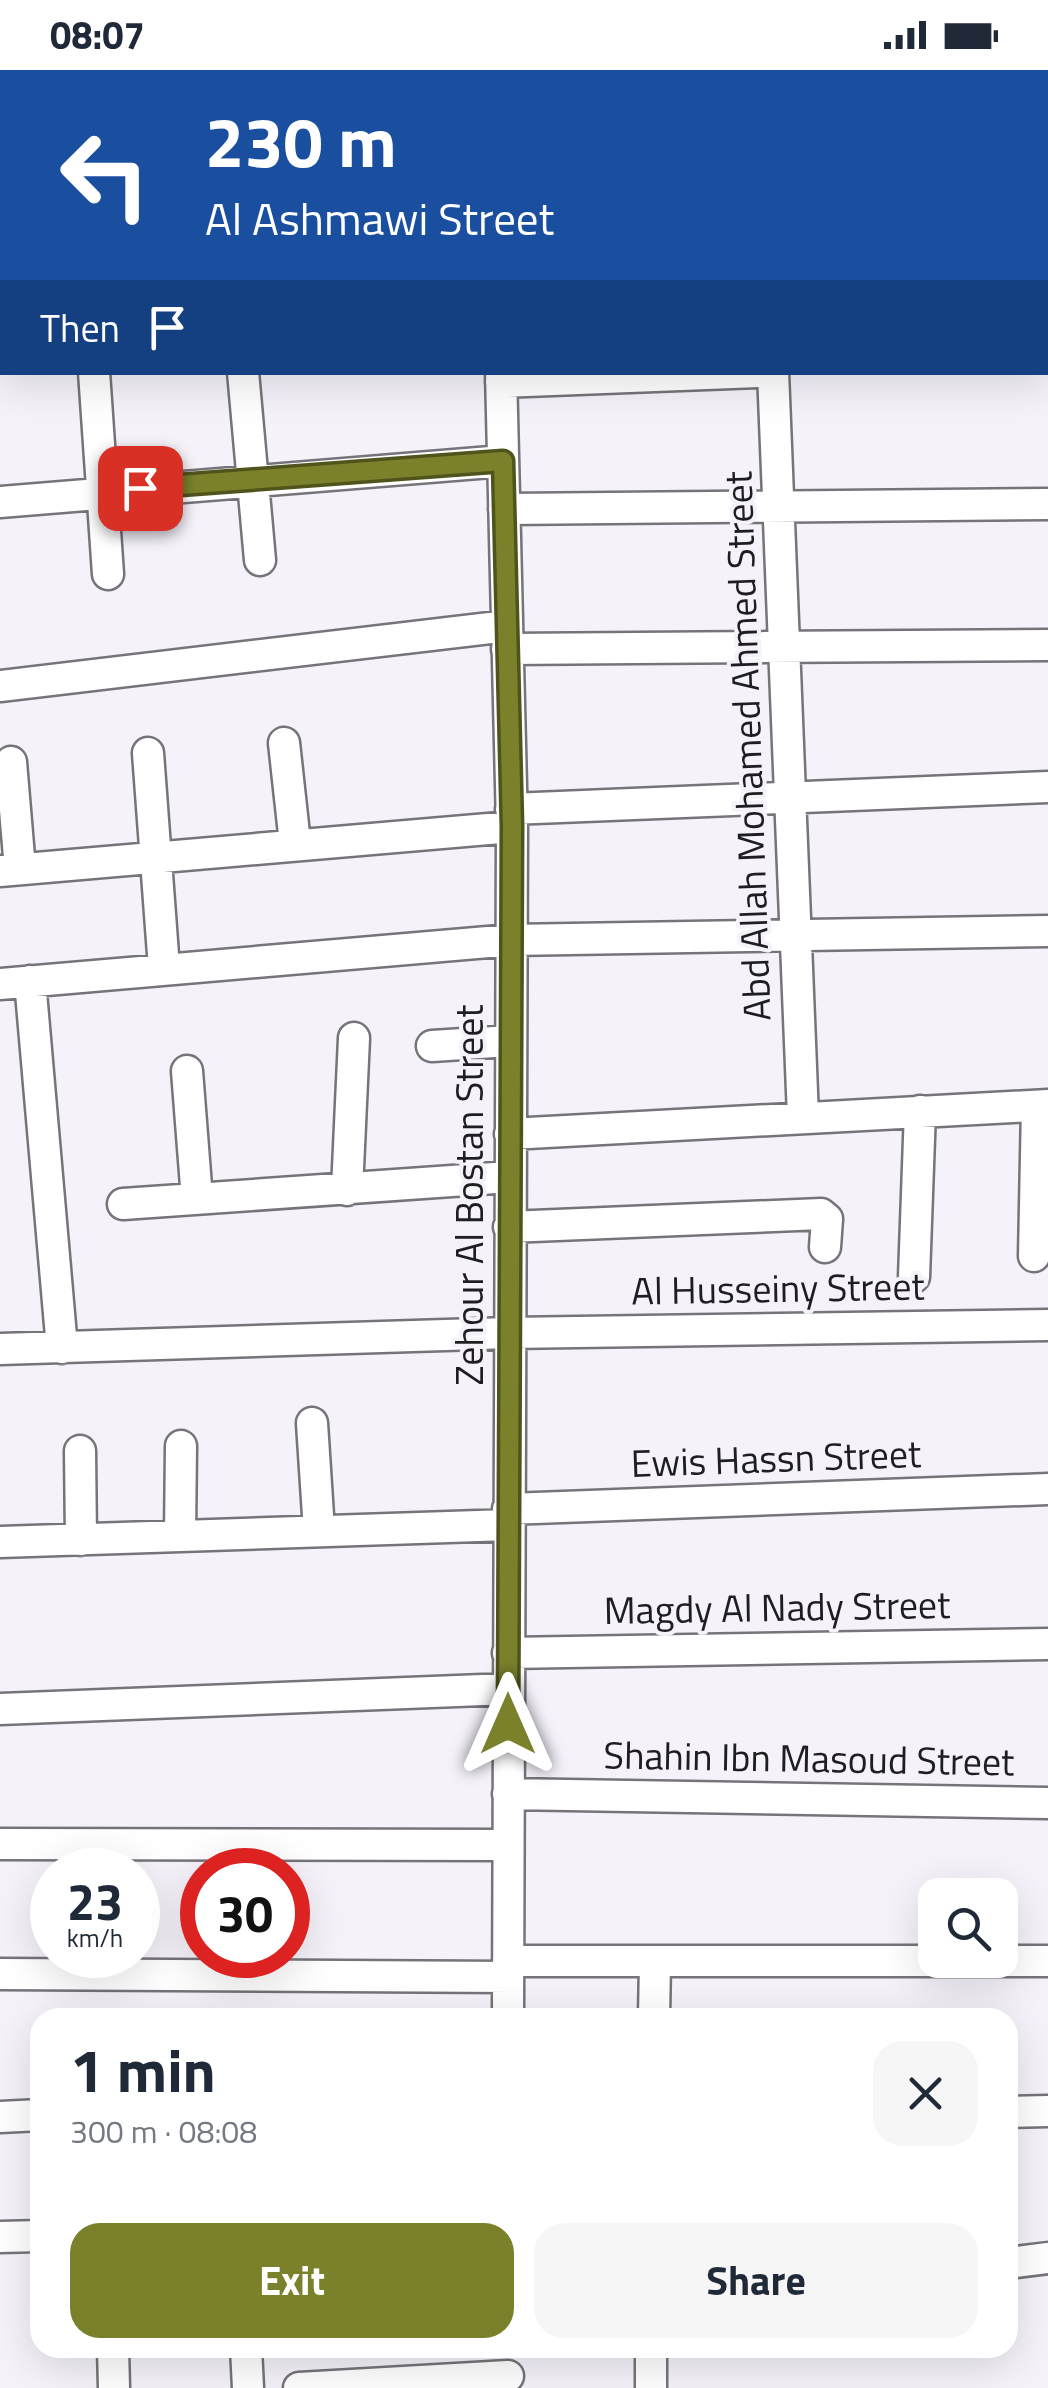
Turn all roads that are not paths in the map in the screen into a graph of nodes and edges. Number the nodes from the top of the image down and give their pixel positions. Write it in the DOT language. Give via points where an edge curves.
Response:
graph roads {
  1 [pos="94,375"];
  2 [pos="244,375"];
  3 [pos="594,375"];
  4 [pos="773,375"];
  5 [pos="501,377"];
  6 [pos="503,461"];
  7 [pos="252,478"];
  8 [pos="102,492"];
  9 [pos="0,502"];
  10 [pos="1048,504"];
  11 [pos="779,509"];
  12 [pos="504,510"];
  13 [pos="260,560"];
  14 [pos="108,574"];
  15 [pos="507,637"];
  16 [pos="1048,645"];
  17 [pos="784,648"];
  18 [pos="0,686"];
  19 [pos="284,742"];
  20 [pos="148,753"];
  21 [pos="11,762"];
  22 [pos="1048,787"];
  23 [pos="790,797"];
  24 [pos="512,818"];
  25 [pos="295,844"];
  26 [pos="156,856"];
  27 [pos="10,870"];
  28 [pos="1048,931"];
  29 [pos="796,935"];
  30 [pos="511,940"];
  31 [pos="164,968"];
  32 [pos="15,983"];
  33 [pos="354,1038"];
  34 [pos="511,1042"];
  35 [pos="432,1046"];
  36 [pos="187,1071"];
  37 [pos="1042,1105"];
  38 [pos="920,1112"];
  39 [pos="803,1117"];
  40 [pos="510,1134"];
  41 [pos="509,1177"];
  42 [pos="347,1190"];
  43 [pos="197,1199"];
  44 [pos="123,1204"];
  45 [pos="509,1227"];
  46 [pos="825,1246"];
  47 [pos="1034,1256"];
  48 [pos="914,1277"];
  49 [pos="1048,1326"];
  50 [pos="508,1334"];
  51 [pos="62,1348"];
  52 [pos="0,1349"];
  53 [pos="312,1423"];
  54 [pos="181,1446"];
  55 [pos="80,1451"];
  56 [pos="1048,1489"];
  57 [pos="508,1517"];
  58 [pos="319,1530"];
  59 [pos="180,1536"];
  60 [pos="81,1540"];
  61 [pos="0,1542"];
  62 [pos="1048,1644"];
  63 [pos="508,1653"];
  64 [pos="508,1690"];
  65 [pos="0,1709"];
  66 [pos="508,1794"];
  67 [pos="1048,1803"];
  68 [pos="0,1844"];
  69 [pos="508,1845"];
  70 [pos="1048,1961"];
  71 [pos="654,1962"];
  72 [pos="508,1969"];
  73 [pos="0,1974"];
  74 [pos="508,2008"];
  75 [pos="654,2008"];
  76 [pos="1048,2111"];
  77 [pos="1018,2112"];
  78 [pos="30,2116"];
  79 [pos="0,2117"];
  80 [pos="30,2236"];
  81 [pos="0,2237"];
  82 [pos="1048,2258"];
  83 [pos="1018,2262"];
  84 [pos="113,2358"];
  85 [pos="246,2358"];
  86 [pos="652,2358"];
  87 [pos="508,2371"];
  88 [pos="114,2388"];
  89 [pos="248,2388"];
  90 [pos="299,2388"];
  91 [pos="651,2388"];
  1 -- 8 [label="street"];
  2 -- 7 [label="street"];
  3 -- 5 [label="street"];
  4 -- 11 [label="street, Abd Allah Mohamed Ahmed Street"];
  5 -- 6 [label="street, Zehour Al Bostan Street"];
  6 -- 7 [label="street"];
  6 -- 12 [label="street, Zehour Al Bostan Street"];
  7 -- 8 [label="street"];
  7 -- 13 [label="street"];
  8 -- 9 [label="street"];
  8 -- 14 [label="street"];
  10 -- 11 [label="street"];
  11 -- 12 [label="street"];
  11 -- 17 [label="street, Abd Allah Mohamed Ahmed Street"];
  12 -- 15 [label="street, Zehour Al Bostan Street"];
  15 -- 17 [label="street"];
  15 -- 18 [label="street"];
  15 -- 24 [label="street, Zehour Al Bostan Street"];
  16 -- 17 [label="street"];
  17 -- 23 [label="street, Abd Allah Mohamed Ahmed Street"];
  19 -- 25 [label="street"];
  20 -- 26 [label="street"];
  21 -- 27 [label="street"];
  22 -- 23 [label="street"];
  23 -- 24 [label="street"];
  23 -- 29 [label="street, Abd Allah Mohamed Ahmed Street"];
  24 -- 25 [label="street"];
  24 -- 30 [label="street, Zehour Al Bostan Street"];
  25 -- 26 [label="street"];
  26 -- 27 [label="street"];
  26 -- 31 [label="street"];
  28 -- 29 [label="street"];
  29 -- 30 [label="street"];
  29 -- 39 [label="street, Abd Allah Mohamed Ahmed Street"];
  30 -- 31 [label="street"];
  30 -- 34 [label="street, Zehour Al Bostan Street"];
  31 -- 32 [label="street"];
  32 -- 51 [label="street"];
  33 -- 42 [label="street"];
  34 -- 35 [label="street"];
  34 -- 40 [label="street, Zehour Al Bostan Street"];
  36 -- 43 [label="street"];
  37 -- 38 [label="street"];
  37 -- 47 [label="street"];
  38 -- 39 [label="street"];
  38 -- 48 [label="street"];
  39 -- 40 [label="street"];
  40 -- 41 [label="street, Zehour Al Bostan Street"];
  41 -- 42 [label="street"];
  41 -- 45 [label="street, Zehour Al Bostan Street"];
  42 -- 43 [label="street"];
  43 -- 44 [label="street"];
  45 -- 46 [label="street" via="821,1214 827,1219"];
  45 -- 50 [label="street, Zehour Al Bostan Street"];
  49 -- 50 [label="street, Al Husseiny Street"];
  50 -- 51 [label="street, Al Husseiny Street"];
  50 -- 57 [label="street, Zehour Al Bostan Street"];
  51 -- 52 [label="street, Al Husseiny Street"];
  53 -- 58 [label="street"];
  54 -- 59 [label="street"];
  55 -- 60 [label="street"];
  56 -- 57 [label="street, Ewis Hassn Street"];
  57 -- 58 [label="street, Ewis Hassn Street"];
  57 -- 63 [label="street, Zehour Al Bostan Street"];
  58 -- 59 [label="street, Ewis Hassn Street"];
  59 -- 60 [label="street, Ewis Hassn Street"];
  60 -- 61 [label="street, Ewis Hassn Street"];
  62 -- 63 [label="street, Magdy Al Nady Street"];
  63 -- 64 [label="street, Zehour Al Bostan Street"];
  64 -- 65 [label="street"];
  64 -- 66 [label="street, Zehour Al Bostan Street"];
  66 -- 67 [label="street, Shahin Ibn Masoud Street"];
  66 -- 69 [label="street, Zehour Al Bostan Street"];
  68 -- 69 [label="street"];
  69 -- 72 [label="street, Zehour Al Bostan Street"];
  70 -- 71 [label="street"];
  71 -- 72 [label="street"];
  71 -- 75 [label="street"];
  72 -- 73 [label="street"];
  72 -- 74 [label="street, Zehour Al Bostan Street"];
  76 -- 77 [label="street"];
  78 -- 79 [label="street"];
  80 -- 81 [label="street"];
  82 -- 83 [label="street"];
  84 -- 88 [label="street"];
  85 -- 89 [label="street"];
  86 -- 91 [label="street"];
  87 -- 90 [label="street"];
}
